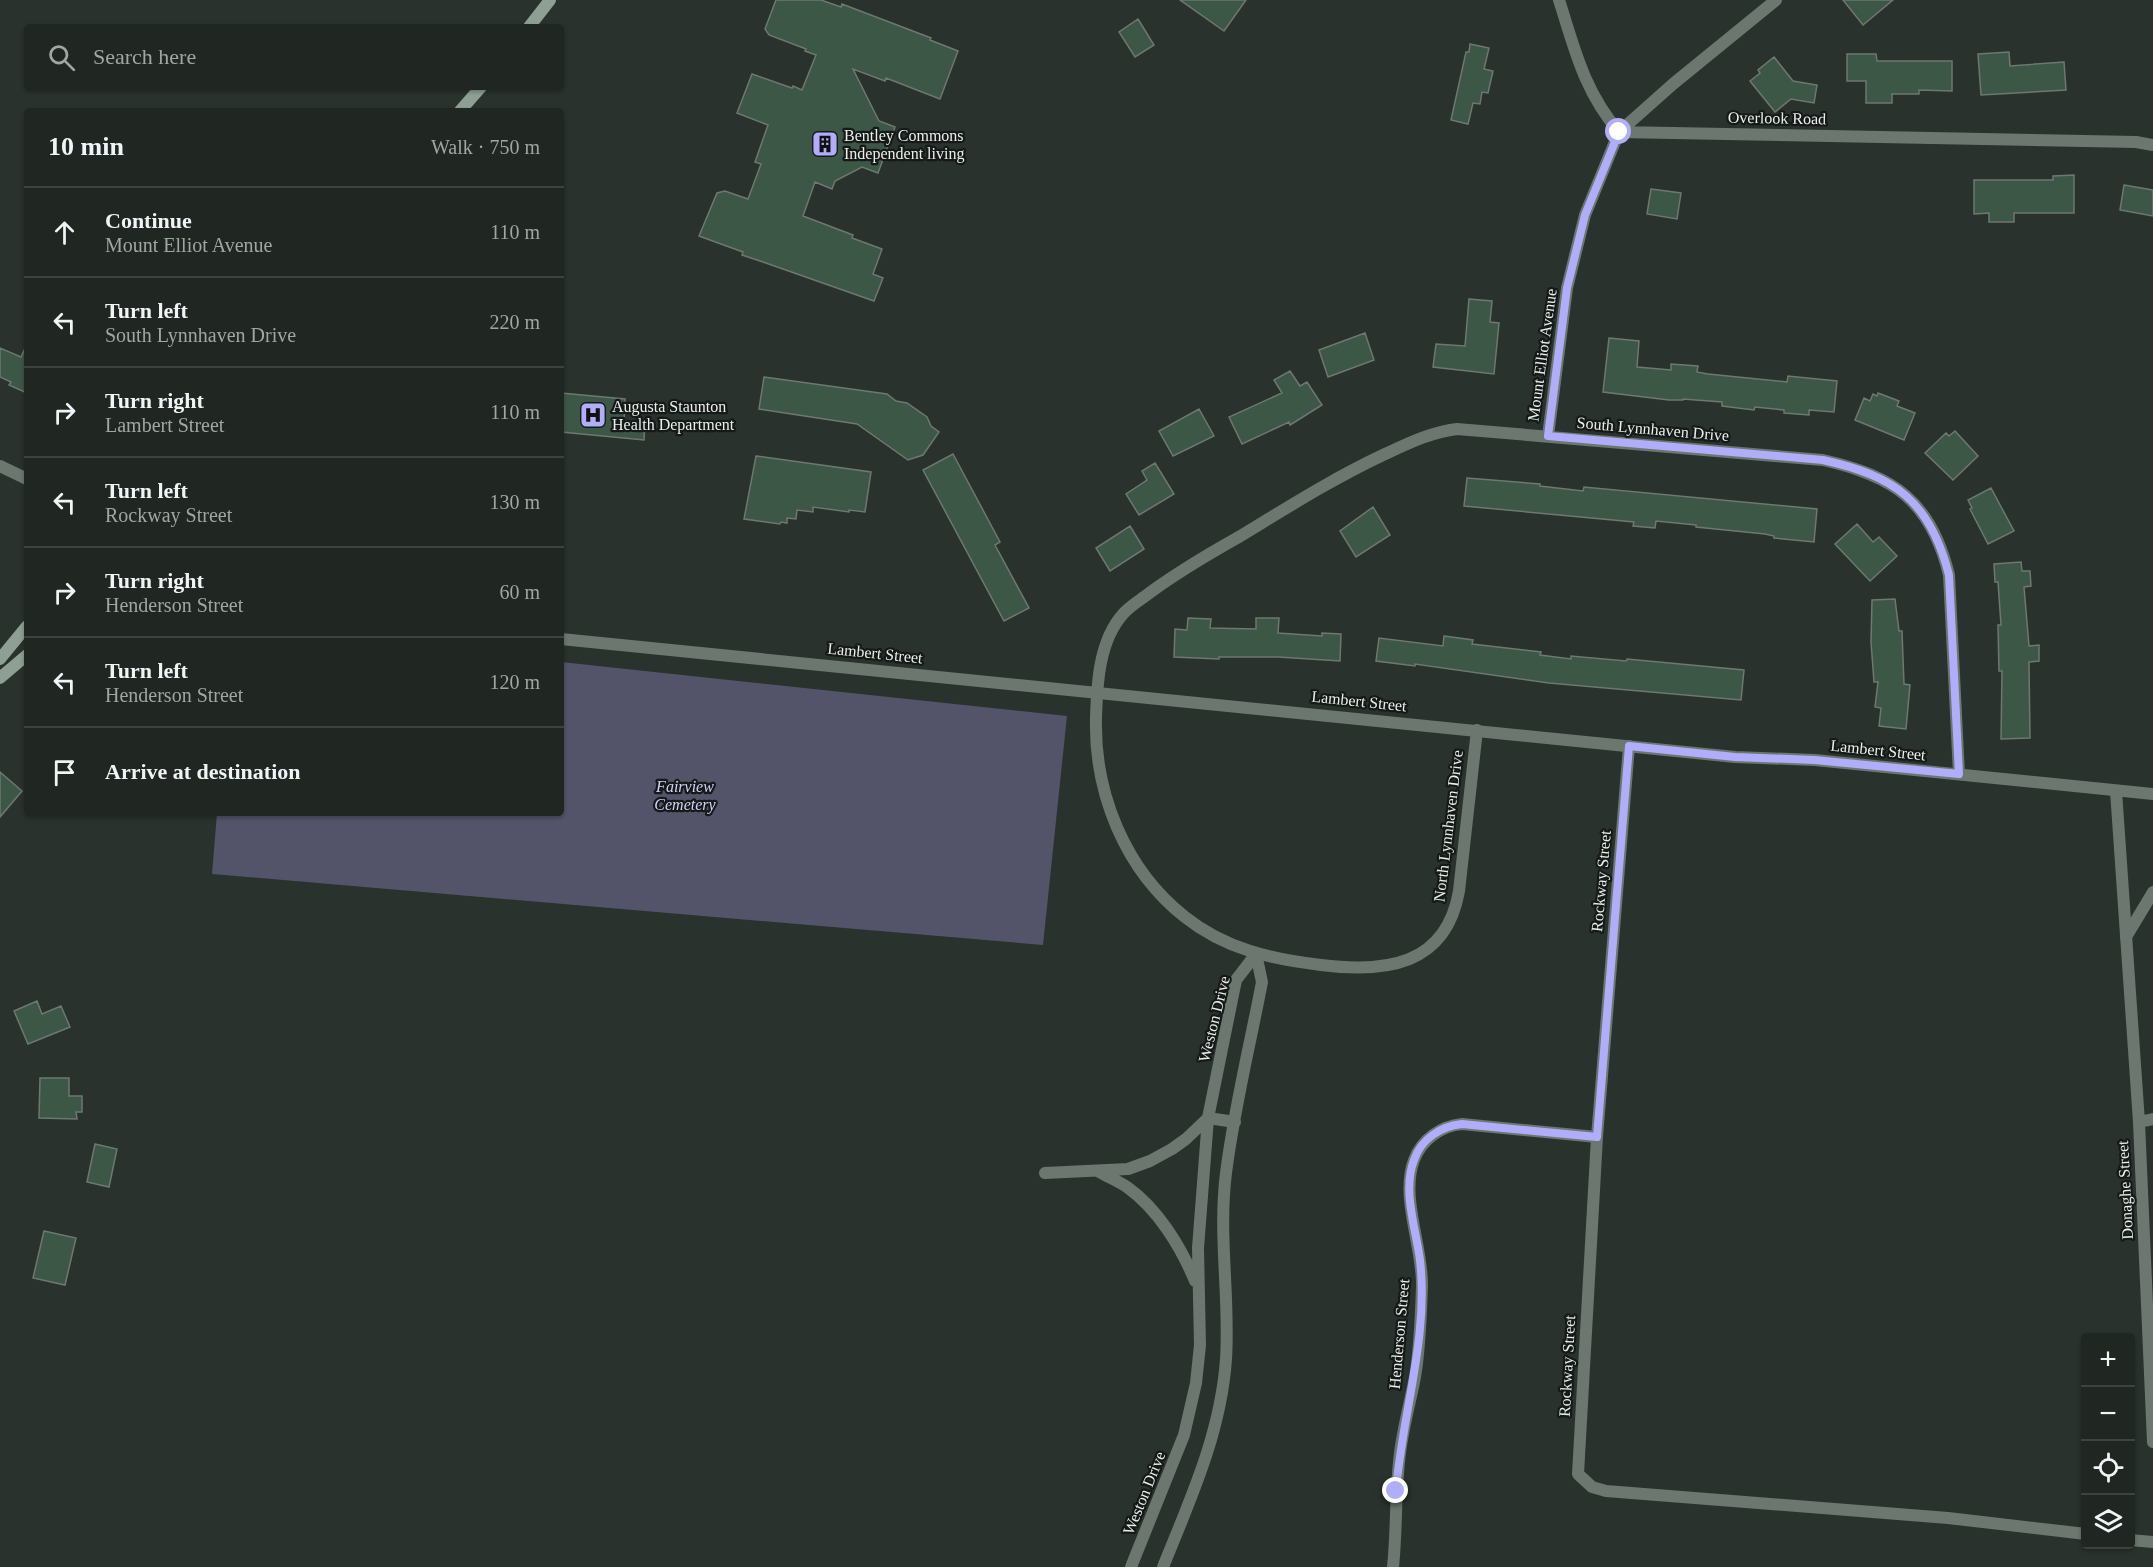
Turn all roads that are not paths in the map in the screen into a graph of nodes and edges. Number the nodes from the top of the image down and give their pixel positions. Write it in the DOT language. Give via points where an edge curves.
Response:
graph roads {
  1 [pos="550,0"];
  2 [pos="1559,0"];
  3 [pos="1776,0"];
  4 [pos="531,24"];
  5 [pos="478,90"];
  6 [pos="463,108"];
  7 [pos="1619,132"];
  8 [pos="2153,145"];
  9 [pos="1548,436"];
  10 [pos="0,466"];
  11 [pos="24,477"];
  12 [pos="24,630"];
  13 [pos="564,639"];
  14 [pos="0,658"];
  15 [pos="24,658"];
  16 [pos="0,678"];
  17 [pos="1096,692"];
  18 [pos="1477,730"];
  19 [pos="1629,746"];
  20 [pos="1959,774"];
  21 [pos="2116,791"];
  22 [pos="2153,794"];
  23 [pos="2153,892"];
  24 [pos="2126,937"];
  25 [pos="1256,954"];
  26 [pos="1208,1118"];
  27 [pos="2153,1119"];
  28 [pos="1235,1122"];
  29 [pos="2139,1122"];
  30 [pos="1597,1137"];
  31 [pos="1097,1171"];
  32 [pos="1045,1173"];
  33 [pos="1199,1290"];
  34 [pos="2153,1442"];
  35 [pos="2081,1534"];
  36 [pos="2135,1540"];
  37 [pos="2153,1542"];
  38 [pos="1131,1567"];
  39 [pos="1163,1567"];
  40 [pos="1393,1567"];
  1 -- 4 [label="main road"];
  2 -- 7 [label="street" via="1584,78 1602,112"];
  3 -- 7 [label="street, Mount Elliot Avenue"];
  5 -- 6 [label="main road"];
  7 -- 8 [label="street, Overlook Road"];
  7 -- 9 [label="street, Mount Elliot Avenue" via="1585,215 1570,278"];
  9 -- 17 [label="street, South Lynnhaven Drive" via="1454,429 1416,440 1346,472 1171,578 1124,612 1102,654"];
  9 -- 20 [label="street, South Lynnhaven Drive" via="1823,460 1863,470 1908,497 1931,527 1949,575"];
  10 -- 11 [label="street"];
  12 -- 14 [label="main road"];
  13 -- 17 [label="street, Lambert Street"];
  15 -- 16 [label="main road"];
  17 -- 18 [label="street, Lambert Street"];
  17 -- 25 [label="street, North Lynnhaven Drive" via="1099,772 1106,800 1131,854 1167,901 1184,916 1222,941"];
  18 -- 19 [label="street, Lambert Street"];
  18 -- 25 [label="street, North Lynnhaven Drive" via="1457,903 1434,943 1412,959 1381,968 1286,961"];
  19 -- 20 [label="street, Lambert Street"];
  19 -- 30 [label="street, Rockway Street"];
  20 -- 21 [label="street, Lambert Street"];
  21 -- 22 [label="street, Lambert Street"];
  21 -- 24 [label="street, Donaghe Street"];
  23 -- 24 [label="street"];
  24 -- 29 [label="street, Donaghe Street"];
  25 -- 26 [label="street, Weston Drive" via="1236,980"];
  25 -- 28 [label="street" via="1262,982"];
  26 -- 28 [label="street"];
  26 -- 31 [label="street" via="1186,1139 1150,1161 1128,1169"];
  26 -- 33 [label="street, Weston Drive" via="1198,1248"];
  27 -- 29 [label="street"];
  28 -- 39 [label="street" via="1222,1218 1227,1302 1223,1390 1207,1456"];
  29 -- 34 [label="street, Donaghe Street"];
  30 -- 35 [label="street, Rockway Street" via="1578,1474 1592,1486 1606,1491 1948,1518"];
  30 -- 40 [label="street, Henderson Street" via="1462,1124 1441,1130 1418,1152 1410,1188 1421,1304 1415,1377 1400,1453"];
  31 -- 32 [label="street"];
  31 -- 33 [label="street" via="1125,1186 1155,1214 1187,1260"];
  33 -- 38 [label="street, Weston Drive" via="1200,1346 1184,1435"];
  36 -- 37 [label="street"];
}
